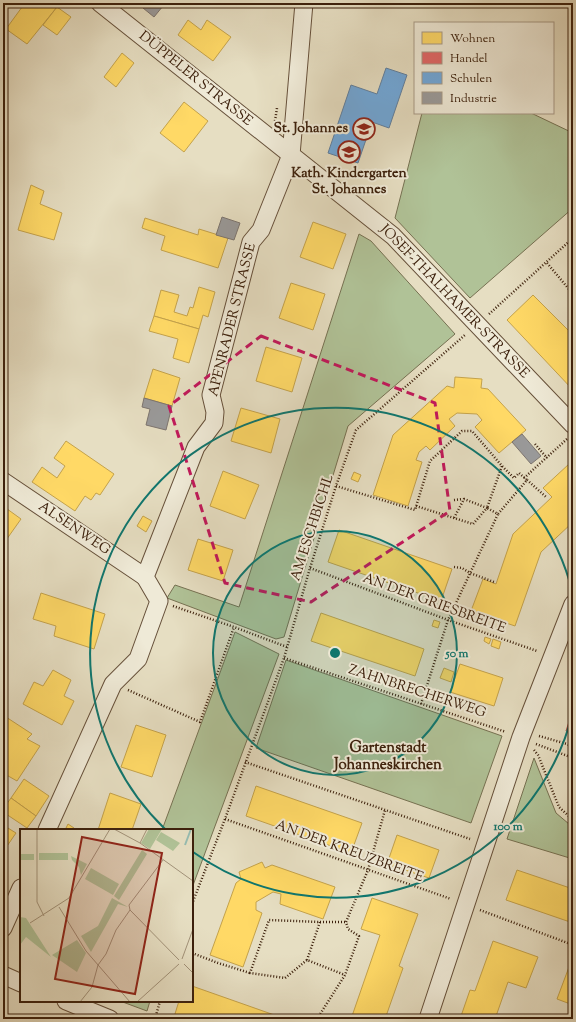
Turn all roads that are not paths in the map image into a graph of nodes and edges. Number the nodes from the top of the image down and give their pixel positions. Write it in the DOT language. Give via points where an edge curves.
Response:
graph roads {
  1 [pos="100,3"];
  2 [pos="304,3"];
  3 [pos="291,155"];
  4 [pos="570,432"];
  5 [pos="3,481"];
  6 [pos="146,577"];
  7 [pos="573,604"];
  8 [pos="47,829"];
  9 [pos="20,890"];
  10 [pos="3,928"];
  11 [pos="3,975"];
  12 [pos="20,983"];
  13 [pos="68,1002"];
  14 [pos="110,1019"];
  15 [pos="428,1019"];
  1 -- 3 [label="street, DÜPPELER STRASSE"];
  2 -- 3 [label="street, APENRADER STRASSE"];
  3 -- 4 [label="street, JOSEF-THALHAMER-STRASSE" via="393,236"];
  3 -- 6 [label="street, APENRADER STRASSE" via="261,230 251,242 211,395 215,412 214,423 196,447"];
  5 -- 6 [label="street, ALSENWEG"];
  6 -- 8 [label="street" via="159,601 138,659 113,684"];
  7 -- 15 [label="street" via="485,844"];
  9 -- 10 [label="street"];
  11 -- 12 [label="street"];
  13 -- 14 [label="street"];
}
